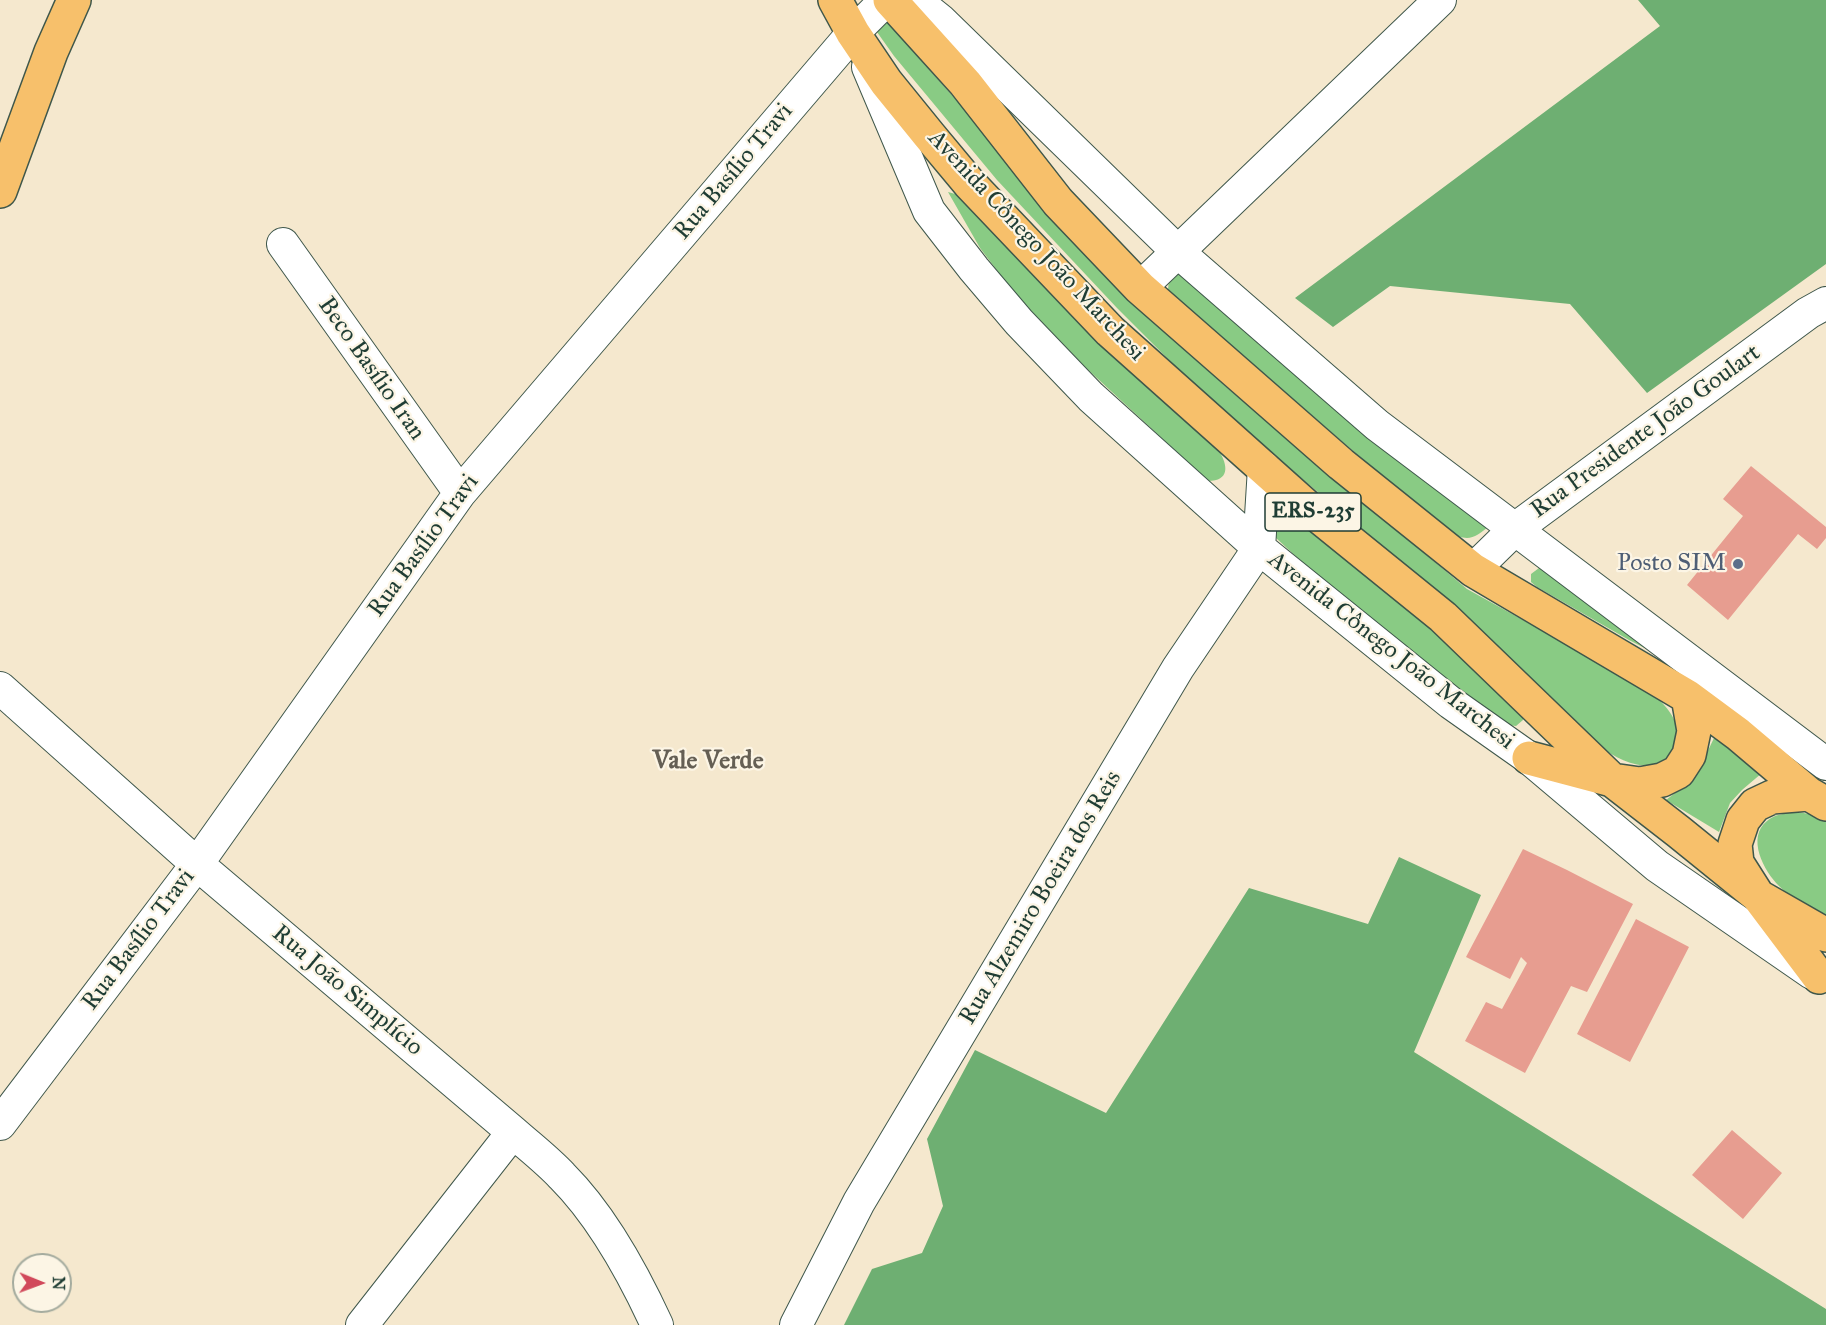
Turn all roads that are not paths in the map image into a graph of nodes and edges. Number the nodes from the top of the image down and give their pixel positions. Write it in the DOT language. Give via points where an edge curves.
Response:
graph roads {
  1 [pos="74,0"];
  2 [pos="835,0"];
  3 [pos="888,0"];
  4 [pos="915,0"];
  5 [pos="1440,0"];
  6 [pos="853,33"];
  7 [pos="0,191"];
  8 [pos="283,244"];
  9 [pos="1178,252"];
  10 [pos="1140,288"];
  11 [pos="1826,303"];
  12 [pos="1264,468"];
  13 [pos="460,493"];
  14 [pos="1515,529"];
  15 [pos="1259,548"];
  16 [pos="1473,570"];
  17 [pos="0,688"];
  18 [pos="1688,696"];
  19 [pos="1529,758"];
  20 [pos="1826,764"];
  21 [pos="1612,780"];
  22 [pos="1818,799"];
  23 [pos="197,864"];
  24 [pos="1758,896"];
  25 [pos="1826,935"];
  26 [pos="1822,980"];
  27 [pos="0,1124"];
  28 [pos="513,1132"];
  29 [pos="362,1325"];
  30 [pos="657,1325"];
  31 [pos="796,1325"];
  1 -- 7 [label="main road"];
  2 -- 6 [label="main road, ERS-235"];
  3 -- 6 [label="street, Rua Basílio Travi"];
  3 -- 10 [label="main road, Avenida Cônego João Marchesi / ERS-235" via="966,83 1058,202"];
  4 -- 9 [label="street"];
  5 -- 9 [label="street"];
  6 -- 12 [label="main road, Avenida Cônego João Marchesi / ERS-235" via="886,82 969,183 1110,331"];
  6 -- 13 [label="street, Rua Basílio Travi"];
  6 -- 15 [label="street, Avenida Cônego João Marchesi" via="929,211 1019,322 1091,397"];
  8 -- 13 [label="street, Beco Basílio Iran"];
  9 -- 10 [label="street"];
  9 -- 14 [label="street" via="1377,425"];
  10 -- 16 [label="main road, Avenida Cônego João Marchesi / ERS-235" via="1341,464"];
  11 -- 14 [label="street, Rua Presidente João Goulart"];
  12 -- 15 [label="street"];
  12 -- 21 [label="main road, Avenida Cônego João Marchesi / ERS-235" via="1443,617"];
  13 -- 23 [label="street, Rua Basílio Travi"];
  14 -- 16 [label="street, Rua Presidente João Goulart"];
  14 -- 20 [label="street"];
  15 -- 19 [label="street, Avenida Cônego João Marchesi" via="1451,703"];
  15 -- 31 [label="street, Rua Alzemiro Boeira dos Reis" via="1178,668 859,1202"];
  16 -- 18 [label="main road, Avenida Cônego João Marchesi / ERS-235"];
  17 -- 23 [label="street, Rua João Simplício"];
  18 -- 21 [label="main road" via="1694,731 1689,755 1677,772 1640,784"];
  18 -- 22 [label="main road, Avenida Cônego João Marchesi / ERS-235"];
  19 -- 21 [label="main road"];
  19 -- 26 [label="street, Avenida Cônego João Marchesi" via="1657,866"];
  21 -- 24 [label="main road, Avenida Cônego João Marchesi / ERS-235"];
  22 -- 24 [label="main road" via="1772,797 1755,805 1743,820 1735,844 1737,863"];
  23 -- 27 [label="street, Rua Basílio Travi"];
  23 -- 28 [label="street, Rua João Simplício"];
  24 -- 25 [label="main road, Avenida Cônego João Marchesi / ERS-235"];
  24 -- 26 [label="main road"];
  28 -- 29 [label="street"];
  28 -- 30 [label="street, Rua João Simplício" via="563,1176 594,1214 625,1261"];
}
